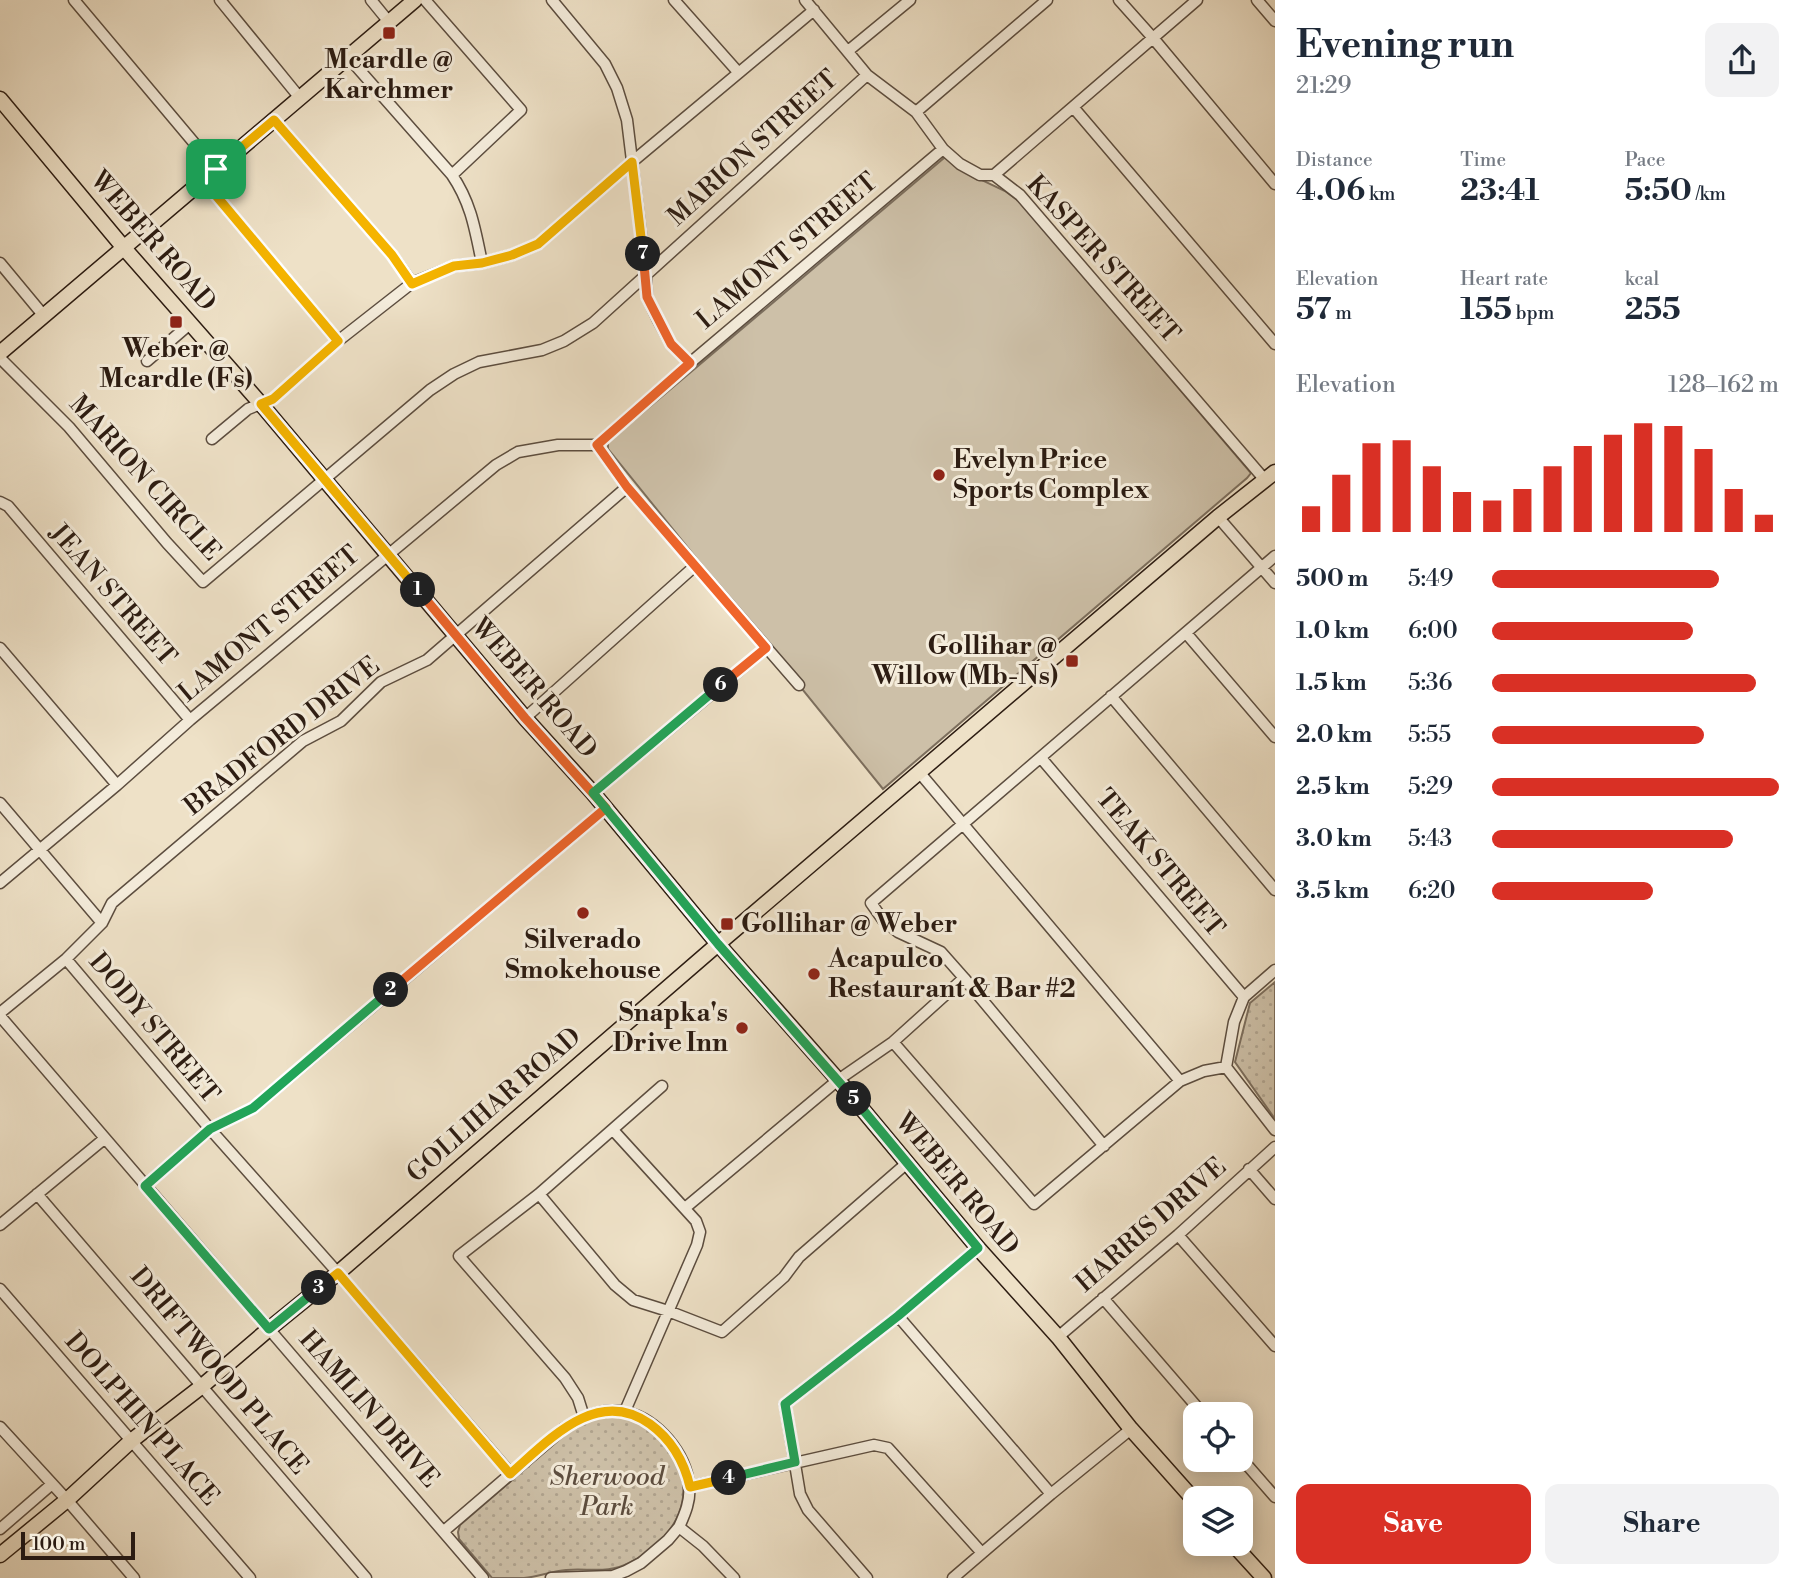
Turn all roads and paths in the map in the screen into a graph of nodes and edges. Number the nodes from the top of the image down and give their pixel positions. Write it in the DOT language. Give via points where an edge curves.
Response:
graph roads {
  1 [pos="74,0"];
  2 [pos="219,0"];
  3 [pos="371,0"];
  4 [pos="415,0"];
  5 [pos="425,0"];
  6 [pos="552,0"];
  7 [pos="674,0"];
  8 [pos="805,0"];
  9 [pos="909,0"];
  10 [pos="1047,0"];
  11 [pos="1119,0"];
  12 [pos="1197,0"];
  13 [pos="1257,0"];
  14 [pos="814,10"];
  15 [pos="389,22"];
  16 [pos="1275,22"];
  17 [pos="1153,38"];
  18 [pos="848,51"];
  19 [pos="348,57"];
  20 [pos="738,72"];
  21 [pos="867,75"];
  22 [pos="300,98"];
  23 [pos="0,99"];
  24 [pos="1073,107"];
  25 [pos="916,112"];
  26 [pos="274,120"];
  27 [pos="943,149"];
  28 [pos="632,162"];
  29 [pos="216,169"];
  30 [pos="452,174"];
  31 [pos="994,175"];
  32 [pos="203,180"];
  33 [pos="1275,184"];
  34 [pos="124,248"];
  35 [pos="0,263"];
  36 [pos="482,263"];
  37 [pos="646,275"];
  38 [pos="412,284"];
  39 [pos="44,316"];
  40 [pos="191,323"];
  41 [pos="338,341"];
  42 [pos="1275,344"];
  43 [pos="0,355"];
  44 [pos="147,361"];
  45 [pos="690,363"];
  46 [pos="261,404"];
  47 [pos="212,439"];
  48 [pos="597,445"];
  49 [pos="1270,476"];
  50 [pos="324,480"];
  51 [pos="627,487"];
  52 [pos="0,502"];
  53 [pos="1218,517"];
  54 [pos="387,554"];
  55 [pos="1275,556"];
  56 [pos="695,566"];
  57 [pos="1261,567"];
  58 [pos="1275,583"];
  59 [pos="1186,633"];
  60 [pos="455,635"];
  61 [pos="0,648"];
  62 [pos="766,648"];
  63 [pos="799,685"];
  64 [pos="1111,696"];
  65 [pos="525,718"];
  66 [pos="190,720"];
  67 [pos="1275,737"];
  68 [pos="1041,758"];
  69 [pos="919,772"];
  70 [pos="117,785"];
  71 [pos="593,793"];
  72 [pos="0,803"];
  73 [pos="606,808"];
  74 [pos="962,825"];
  75 [pos="39,850"];
  76 [pos="0,883"];
  77 [pos="1275,890"];
  78 [pos="102,922"];
  79 [pos="718,944"];
  80 [pos="66,959"];
  81 [pos="1275,970"];
  82 [pos="964,978"];
  83 [pos="1244,997"];
  84 [pos="0,1015"];
  85 [pos="892,1042"];
  86 [pos="1226,1068"];
  87 [pos="838,1080"];
  88 [pos="1180,1081"];
  89 [pos="662,1086"];
  90 [pos="210,1129"];
  91 [pos="613,1130"];
  92 [pos="1275,1130"];
  93 [pos="104,1139"];
  94 [pos="1104,1146"];
  95 [pos="1275,1147"];
  96 [pos="907,1163"];
  97 [pos="1249,1169"];
  98 [pos="145,1186"];
  99 [pos="37,1194"];
  100 [pos="539,1194"];
  101 [pos="1275,1199"];
  102 [pos="685,1208"];
  103 [pos="0,1225"];
  104 [pos="1178,1235"];
  105 [pos="978,1248"];
  106 [pos="338,1273"];
  107 [pos="0,1289"];
  108 [pos="1103,1298"];
  109 [pos="668,1311"];
  110 [pos="898,1316"];
  111 [pos="269,1329"];
  112 [pos="1058,1337"];
  113 [pos="1275,1346"];
  114 [pos="201,1387"];
  115 [pos="1193,1402"];
  116 [pos="625,1411"];
  117 [pos="584,1417"];
  118 [pos="0,1427"];
  119 [pos="1132,1429"];
  120 [pos="131,1441"];
  121 [pos="795,1462"];
  122 [pos="1253,1472"];
  123 [pos="510,1474"];
  124 [pos="52,1484"];
  125 [pos="690,1487"];
  126 [pos="1183,1487"];
  127 [pos="1051,1494"];
  128 [pos="1275,1497"];
  129 [pos="66,1500"];
  130 [pos="679,1527"];
  131 [pos="1,1528"];
  132 [pos="444,1531"];
  133 [pos="16,1542"];
  134 [pos="982,1553"];
  135 [pos="0,1555"];
  136 [pos="1244,1556"];
  137 [pos="614,1577"];
  138 [pos="134,1578"];
  139 [pos="250,1578"];
  140 [pos="366,1578"];
  141 [pos="483,1578"];
  142 [pos="551,1578"];
  143 [pos="734,1578"];
  144 [pos="867,1578"];
  145 [pos="953,1578"];
  146 [pos="1264,1578"];
  1 -- 29 [label="street"];
  2 -- 22 [label="street"];
  3 -- 15 [label="street"];
  4 -- 15 [label="main road"];
  5 -- 30 [label="street" via="521,110"];
  6 -- 28 [label="street" via="605,64 617,88"];
  7 -- 20 [label="street"];
  8 -- 14 [label="street, KASPER STREET"];
  9 -- 18 [label="street, MARION STREET"];
  10 -- 25 [label="street"];
  11 -- 17 [label="street"];
  12 -- 17 [label="street"];
  13 -- 16 [label="street"];
  14 -- 18 [label="street, KASPER STREET"];
  14 -- 20 [label="street"];
  15 -- 19 [label="main road"];
  17 -- 24 [label="street"];
  17 -- 33 [label="street"];
  18 -- 21 [label="street, KASPER STREET"];
  19 -- 22 [label="main road"];
  19 -- 30 [label="street"];
  20 -- 28 [label="street"];
  21 -- 25 [label="street, KASPER STREET"];
  21 -- 37 [label="street, MARION STREET"];
  22 -- 26 [label="main road"];
  23 -- 34 [label="main road, WEBER ROAD"];
  24 -- 31 [label="street"];
  24 -- 42 [label="street"];
  25 -- 27 [label="street, KASPER STREET"];
  26 -- 29 [label="main road"];
  26 -- 38 [label="street"];
  27 -- 31 [label="street, KASPER STREET" via="980,175"];
  27 -- 45 [label="street, LAMONT STREET"];
  28 -- 36 [label="street" via="538,244"];
  28 -- 37 [label="street"];
  29 -- 32 [label="main road"];
  30 -- 36 [label="street" via="471,214"];
  31 -- 49 [label="street, KASPER STREET" via="1020,195"];
  32 -- 34 [label="main road"];
  32 -- 41 [label="street"];
  34 -- 39 [label="main road"];
  34 -- 40 [label="main road, WEBER ROAD"];
  35 -- 39 [label="street"];
  36 -- 38 [label="street" via="454,266"];
  37 -- 45 [label="street" via="647,297 658,320 671,344"];
  37 -- 50 [label="street, MARION STREET" via="593,323 564,341 479,362 454,374"];
  38 -- 41 [label="street"];
  39 -- 43 [label="main road"];
  40 -- 44 [label="street"];
  40 -- 46 [label="main road, WEBER ROAD"];
  41 -- 46 [label="street" via="273,399"];
  43 -- 50 [label="street, MARION CIRCLE" via="203,582"];
  45 -- 48 [label="street, LAMONT STREET"];
  46 -- 47 [label="street"];
  46 -- 50 [label="main road, WEBER ROAD"];
  48 -- 51 [label="street"];
  48 -- 54 [label="street, LAMONT STREET" via="518,452"];
  49 -- 53 [label="main road, GOLLIHAR ROAD"];
  50 -- 54 [label="main road, WEBER ROAD"];
  51 -- 56 [label="street"];
  51 -- 60 [label="street, BRADFORD DRIVE"];
  52 -- 66 [label="street, JEAN STREET"];
  53 -- 57 [label="street"];
  53 -- 69 [label="main road, GOLLIHAR ROAD"];
  54 -- 60 [label="main road, WEBER ROAD"];
  54 -- 66 [label="street, LAMONT STREET"];
  55 -- 57 [label="street"];
  56 -- 62 [label="street"];
  56 -- 65 [label="street"];
  57 -- 58 [label="street"];
  57 -- 59 [label="street"];
  59 -- 64 [label="street"];
  59 -- 67 [label="street"];
  60 -- 65 [label="main road, WEBER ROAD"];
  60 -- 78 [label="street, BRADFORD DRIVE" via="427,660 381,682 341,721 303,741 112,903"];
  61 -- 70 [label="street"];
  62 -- 63 [label="street"];
  62 -- 71 [label="street"];
  64 -- 68 [label="street"];
  64 -- 77 [label="street"];
  65 -- 71 [label="main road, WEBER ROAD"];
  66 -- 70 [label="street, LAMONT STREET"];
  68 -- 74 [label="street"];
  68 -- 83 [label="street, TEAK STREET"];
  69 -- 74 [label="street"];
  69 -- 79 [label="main road, GOLLIHAR ROAD"];
  70 -- 75 [label="street, LAMONT STREET"];
  71 -- 73 [label="main road, WEBER ROAD"];
  72 -- 75 [label="street, DODY STREET"];
  73 -- 79 [label="main road, WEBER ROAD"];
  73 -- 90 [label="street" via="253,1108"];
  74 -- 82 [label="street" via="871,903 898,932 941,952"];
  74 -- 88 [label="street"];
  75 -- 76 [label="street, LAMONT STREET"];
  75 -- 78 [label="street, DODY STREET"];
  78 -- 80 [label="street, BRADFORD DRIVE"];
  79 -- 87 [label="main road, WEBER ROAD"];
  79 -- 106 [label="main road, GOLLIHAR ROAD"];
  80 -- 84 [label="street, BRADFORD DRIVE"];
  80 -- 90 [label="street, DODY STREET"];
  81 -- 83 [label="street"];
  82 -- 85 [label="street"];
  82 -- 94 [label="street"];
  83 -- 86 [label="street" via="1234,1022"];
  84 -- 93 [label="street, HAMLIN DRIVE"];
  85 -- 87 [label="street"];
  85 -- 94 [label="street" via="1034,1204"];
  86 -- 88 [label="street"];
  86 -- 92 [label="street"];
  87 -- 96 [label="main road, WEBER ROAD"];
  87 -- 102 [label="street"];
  88 -- 94 [label="street"];
  89 -- 91 [label="street"];
  90 -- 98 [label="street"];
  90 -- 106 [label="street, DODY STREET"];
  91 -- 100 [label="street"];
  91 -- 102 [label="street"];
  93 -- 98 [label="street, HAMLIN DRIVE"];
  93 -- 99 [label="street"];
  95 -- 97 [label="street, HARRIS DRIVE"];
  96 -- 105 [label="main road, WEBER ROAD"];
  96 -- 109 [label="street" via="799,1256 784,1277 722,1332"];
  97 -- 101 [label="street"];
  97 -- 104 [label="street, HARRIS DRIVE"];
  98 -- 111 [label="street, HAMLIN DRIVE"];
  99 -- 103 [label="street"];
  99 -- 114 [label="street, DRIFTWOOD PLACE"];
  100 -- 109 [label="street" via="615,1285 633,1300"];
  100 -- 117 [label="street" via="459,1256 565,1378"];
  102 -- 109 [label="street" via="700,1232"];
  104 -- 108 [label="street, HARRIS DRIVE"];
  104 -- 113 [label="street"];
  105 -- 110 [label="street"];
  105 -- 112 [label="main road, WEBER ROAD"];
  106 -- 111 [label="main road, GOLLIHAR ROAD"];
  106 -- 123 [label="street, DODY STREET"];
  107 -- 120 [label="street, DOLPHIN PLACE"];
  108 -- 112 [label="street, HARRIS DRIVE"];
  108 -- 115 [label="street"];
  109 -- 116 [label="street"];
  110 -- 121 [label="street" via="785,1404"];
  110 -- 127 [label="street"];
  111 -- 114 [label="main road, GOLLIHAR ROAD"];
  111 -- 132 [label="street, HAMLIN DRIVE"];
  112 -- 119 [label="main road, WEBER ROAD"];
  114 -- 120 [label="main road, GOLLIHAR ROAD"];
  114 -- 140 [label="street, DRIFTWOOD PLACE"];
  116 -- 117 [label="street" via="601,1410"];
  116 -- 125 [label="street" via="642,1418 668,1440 685,1467"];
  117 -- 123 [label="street"];
  118 -- 124 [label="street"];
  119 -- 126 [label="main road, WEBER ROAD"];
  119 -- 127 [label="street"];
  120 -- 129 [label="main road, GOLLIHAR ROAD"];
  120 -- 139 [label="street, DOLPHIN PLACE"];
  121 -- 125 [label="street"];
  121 -- 134 [label="street" via="874,1445 888,1448"];
  121 -- 144 [label="street" via="808,1510"];
  122 -- 128 [label="street"];
  123 -- 132 [label="street"];
  124 -- 129 [label="street"];
  124 -- 131 [label="street"];
  125 -- 130 [label="street"];
  127 -- 134 [label="street"];
  129 -- 133 [label="main road, GOLLIHAR ROAD"];
  129 -- 138 [label="street"];
  130 -- 137 [label="street" via="641,1563"];
  130 -- 143 [label="street"];
  131 -- 133 [label="street"];
  132 -- 141 [label="street, HAMLIN DRIVE"];
  133 -- 135 [label="main road, GOLLIHAR ROAD"];
  134 -- 145 [label="street"];
  136 -- 146 [label="main road"];
  137 -- 142 [label="street"];
}
